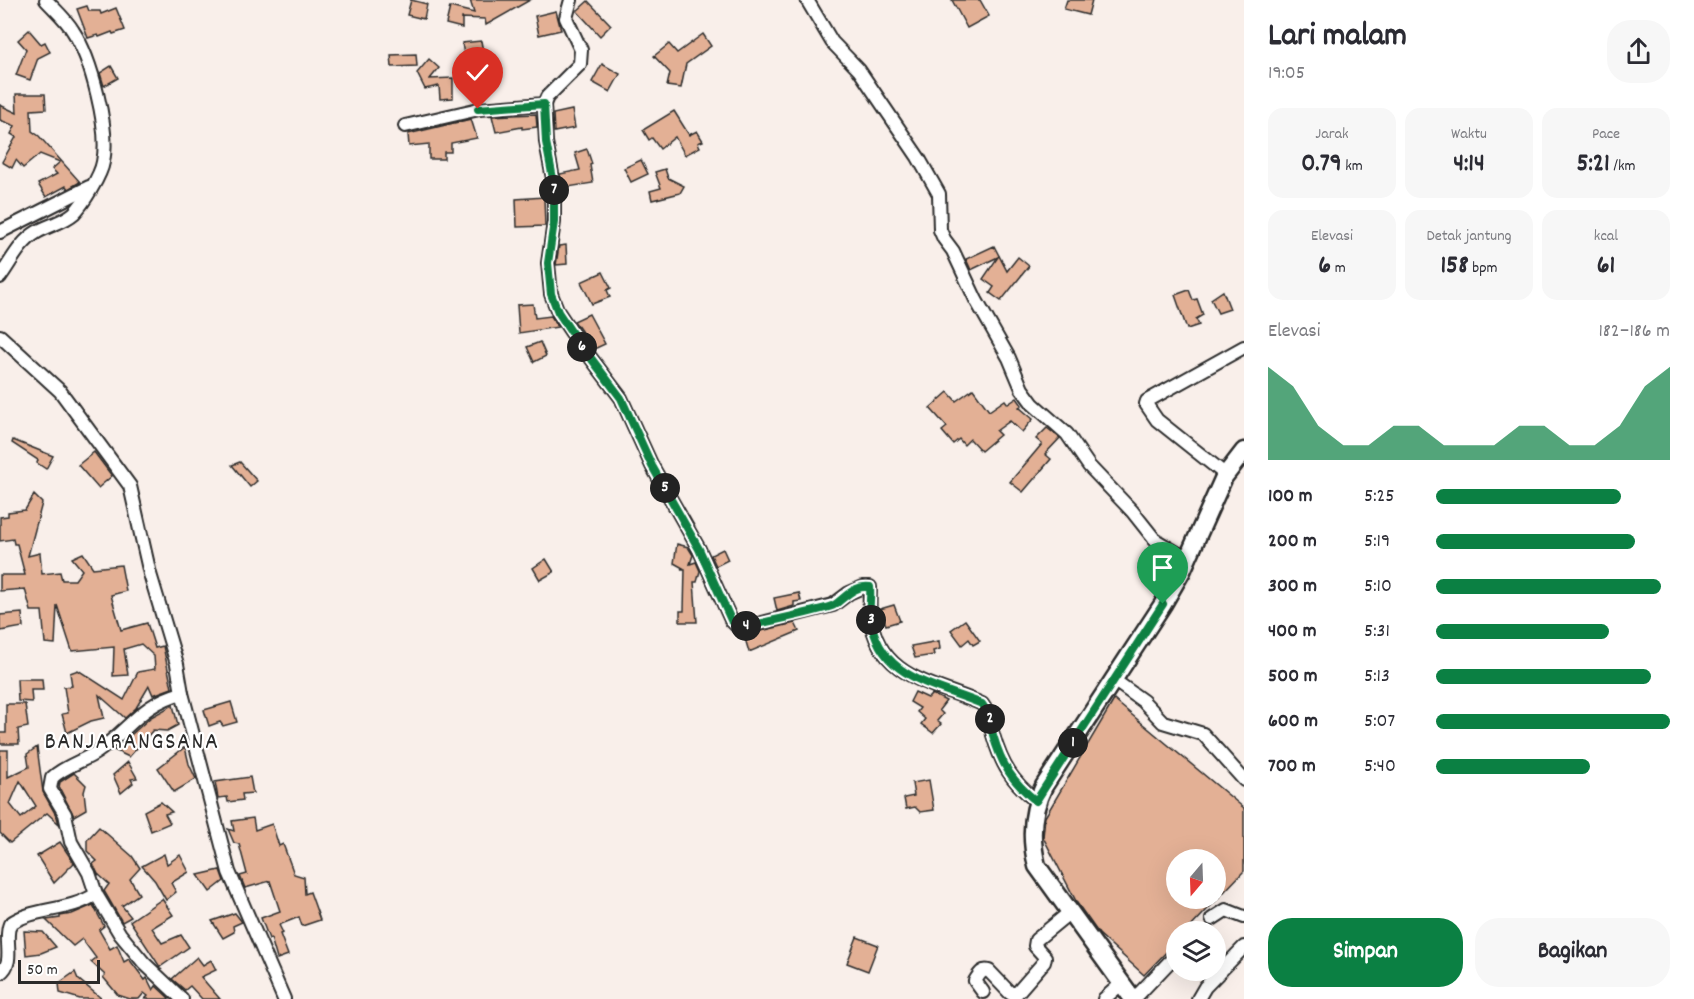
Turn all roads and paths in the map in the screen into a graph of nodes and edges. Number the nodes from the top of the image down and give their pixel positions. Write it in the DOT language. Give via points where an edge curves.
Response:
graph roads {
  1 [pos="46,0"];
  2 [pos="571,0"];
  3 [pos="807,0"];
  4 [pos="544,104"];
  5 [pos="405,126"];
  6 [pos="93,185"];
  7 [pos="0,232"];
  8 [pos="0,277"];
  9 [pos="0,336"];
  10 [pos="1244,347"];
  11 [pos="1244,451"];
  12 [pos="1226,475"];
  13 [pos="1186,559"];
  14 [pos="1115,681"];
  15 [pos="182,693"];
  16 [pos="1244,780"];
  17 [pos="1036,801"];
  18 [pos="96,894"];
  19 [pos="1070,912"];
  20 [pos="1244,917"];
  21 [pos="1212,919"];
  22 [pos="1244,947"];
  23 [pos="1166,965"];
  24 [pos="0,973"];
  25 [pos="1121,984"];
  26 [pos="983,992"];
  27 [pos="182,999"];
  28 [pos="284,999"];
  29 [pos="1104,999"];
  30 [pos="1134,999"];
  31 [pos="1198,999"];
  1 -- 6 [label="street" via="73,29 90,64 101,115 104,154"];
  2 -- 4 [label="street" via="566,18 581,50 580,64"];
  3 -- 13 [label="street" via="832,42 859,70 928,175 941,202 940,230 1022,389 1067,434 1089,466 1155,540"];
  4 -- 5 [label="street" via="478,109"];
  4 -- 17 [label="street" via="554,184 548,263 551,294 562,319 621,398 731,620 738,627 750,626 833,605 863,586 870,587 872,626 884,651 908,676 982,704 1003,764 1016,784"];
  6 -- 7 [label="street"];
  6 -- 8 [label="street" via="73,214 22,244"];
  9 -- 15 [label="street" via="60,391 130,486"];
  10 -- 12 [label="street" via="1146,404 1157,420"];
  11 -- 12 [label="street"];
  12 -- 13 [label="street"];
  13 -- 14 [label="street"];
  14 -- 16 [label="street" via="1163,722 1203,734"];
  14 -- 17 [label="street"];
  15 -- 18 [label="street" via="150,705 98,751 50,782 67,820 71,842"];
  15 -- 28 [label="street" via="229,872"];
  17 -- 19 [label="street" via="1033,850 1037,866"];
  18 -- 24 [label="street" via="84,902 15,921 8,929 8,961"];
  18 -- 27 [label="street" via="120,934"];
  19 -- 25 [label="street"];
  19 -- 26 [label="street" via="1035,942 1044,962 1017,993 1010,993 987,970 975,981"];
  20 -- 21 [label="street" via="1226,910"];
  22 -- 31 [label="street"];
  23 -- 30 [label="street"];
  25 -- 29 [label="street"];
  25 -- 30 [label="street"];
}
